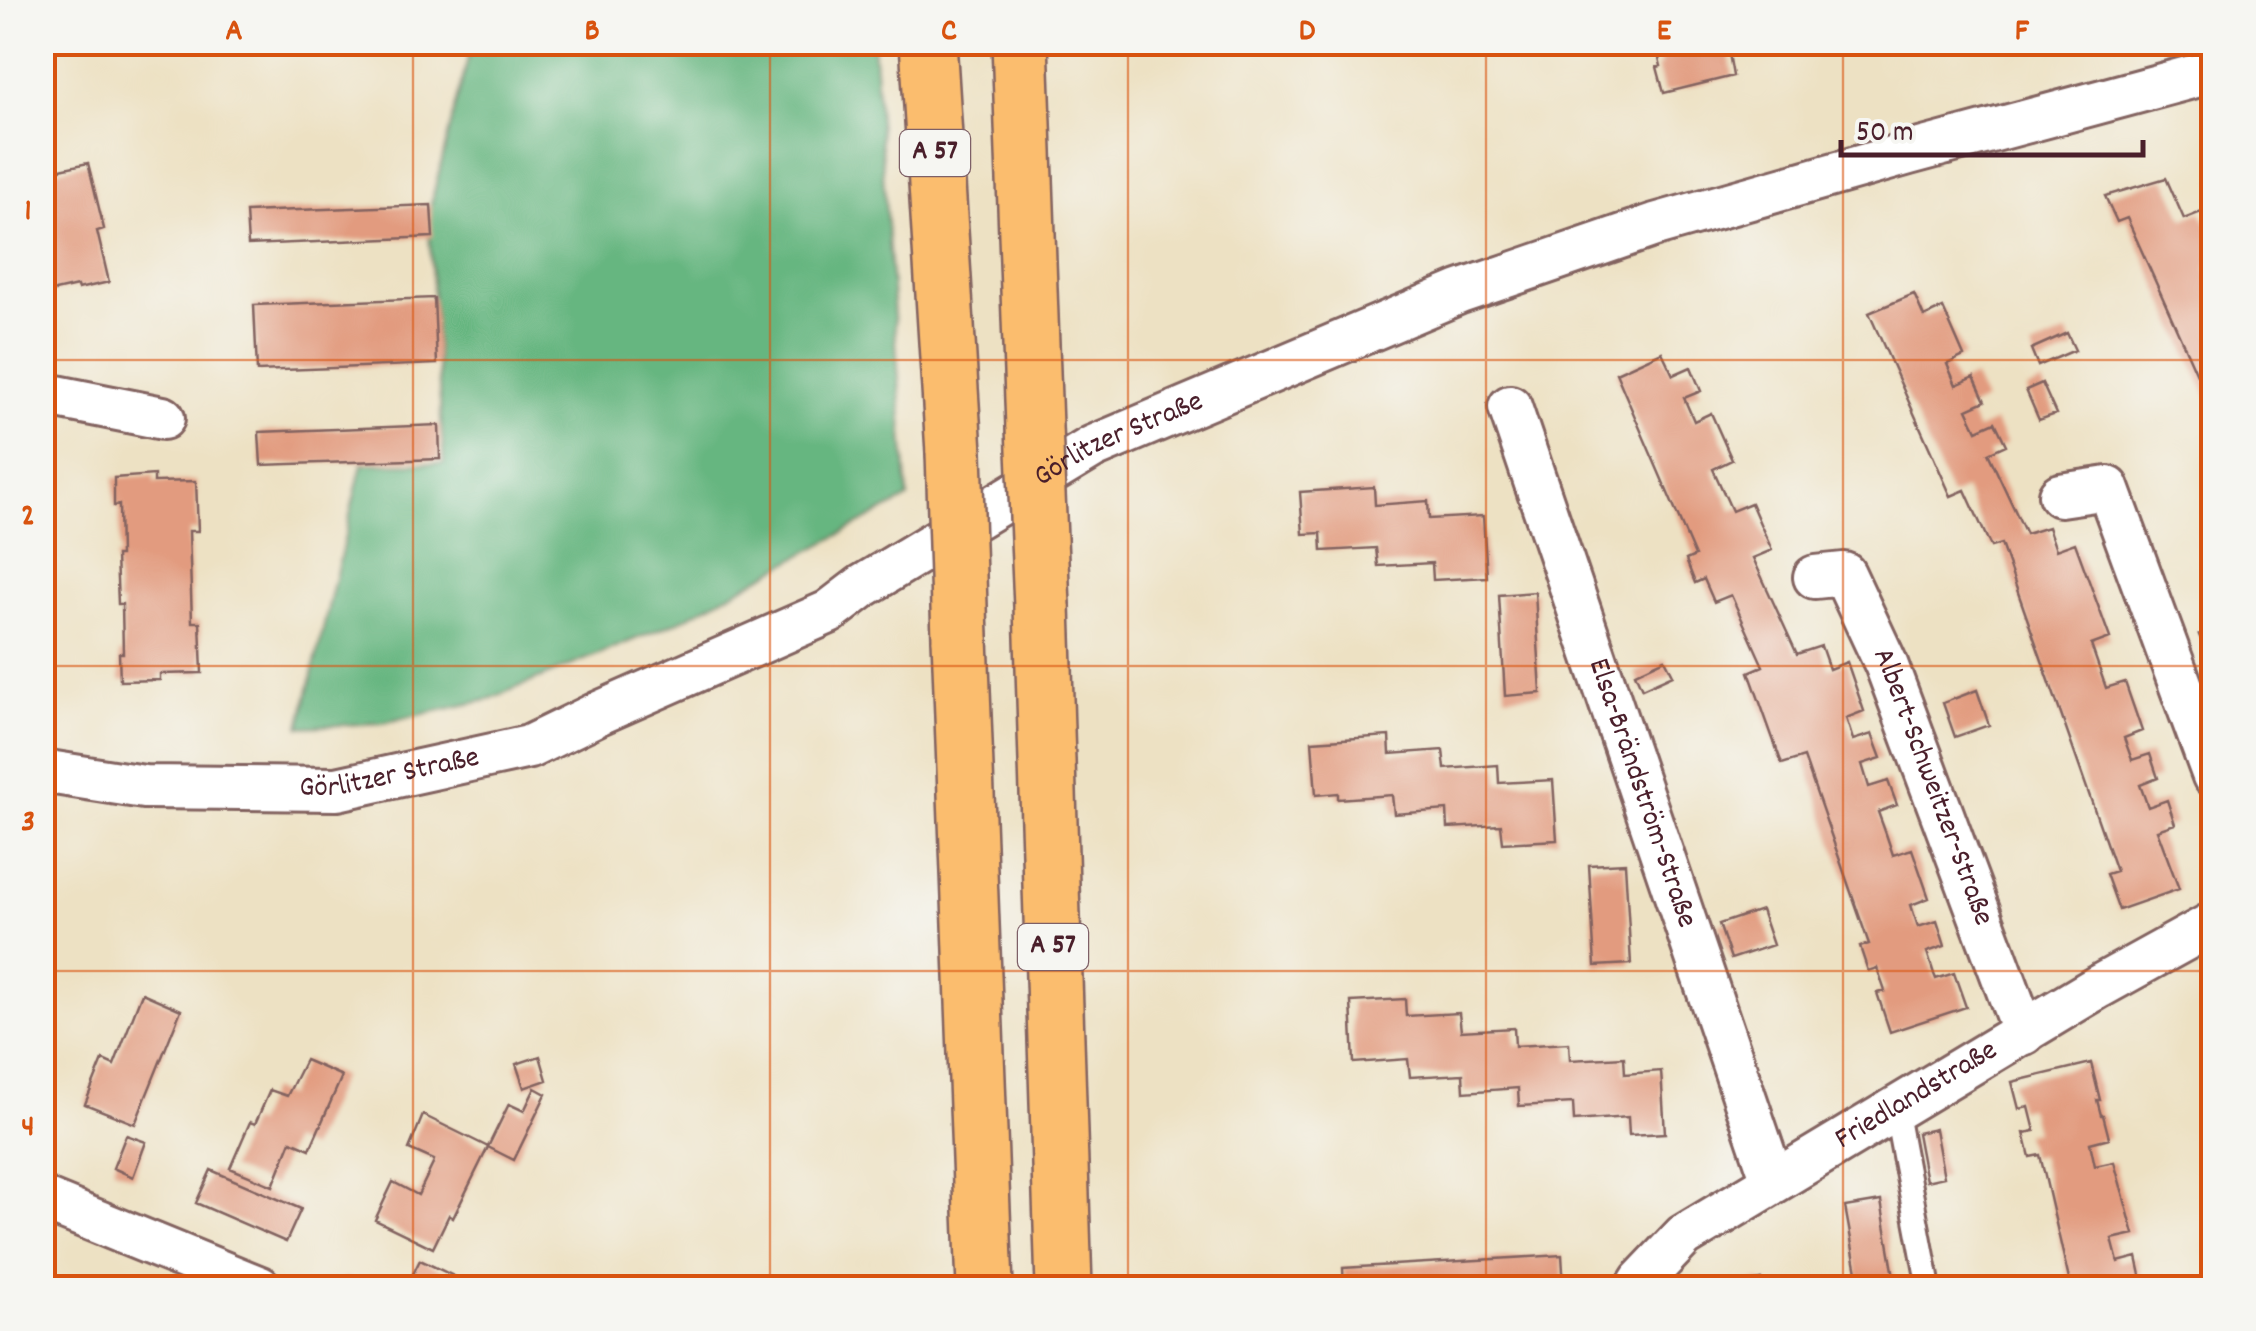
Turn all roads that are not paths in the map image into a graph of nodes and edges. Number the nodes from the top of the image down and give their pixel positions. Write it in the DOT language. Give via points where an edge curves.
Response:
graph roads {
  1 [pos="928,42"];
  2 [pos="1020,42"];
  3 [pos="2214,71"];
  4 [pos="42,394"];
  5 [pos="1510,407"];
  6 [pos="163,418"];
  7 [pos="2060,495"];
  8 [pos="1815,577"];
  9 [pos="42,772"];
  10 [pos="2214,776"];
  11 [pos="2214,923"];
  12 [pos="2024,1033"];
  13 [pos="1895,1108"];
  14 [pos="1773,1180"];
  15 [pos="42,1199"];
  16 [pos="260,1288"];
  17 [pos="985,1288"];
  18 [pos="1064,1288"];
  19 [pos="1638,1288"];
  20 [pos="1928,1288"];
  1 -- 17 [label="highway, A 57, bridge" via="954,452"];
  2 -- 18 [label="highway, A 57, bridge"];
  3 -- 9 [label="street, Görlitzer Straße" via="1655,225 1460,292 1093,448 829,612 529,747 336,790 144,787"];
  4 -- 6 [label="street"];
  5 -- 14 [label="street, Elsa-Brändström-Straße"];
  7 -- 10 [label="street" via="2108,488"];
  8 -- 12 [label="street, Albert-Schweitzer-Straße" via="1844,574 1886,664"];
  11 -- 12 [label="street, Friedlandstraße"];
  12 -- 13 [label="street, Friedlandstraße"];
  13 -- 14 [label="street, Friedlandstraße"];
  13 -- 20 [label="lane"];
  14 -- 19 [label="street, Friedlandstraße" via="1684,1236"];
  15 -- 16 [label="street"];
}
